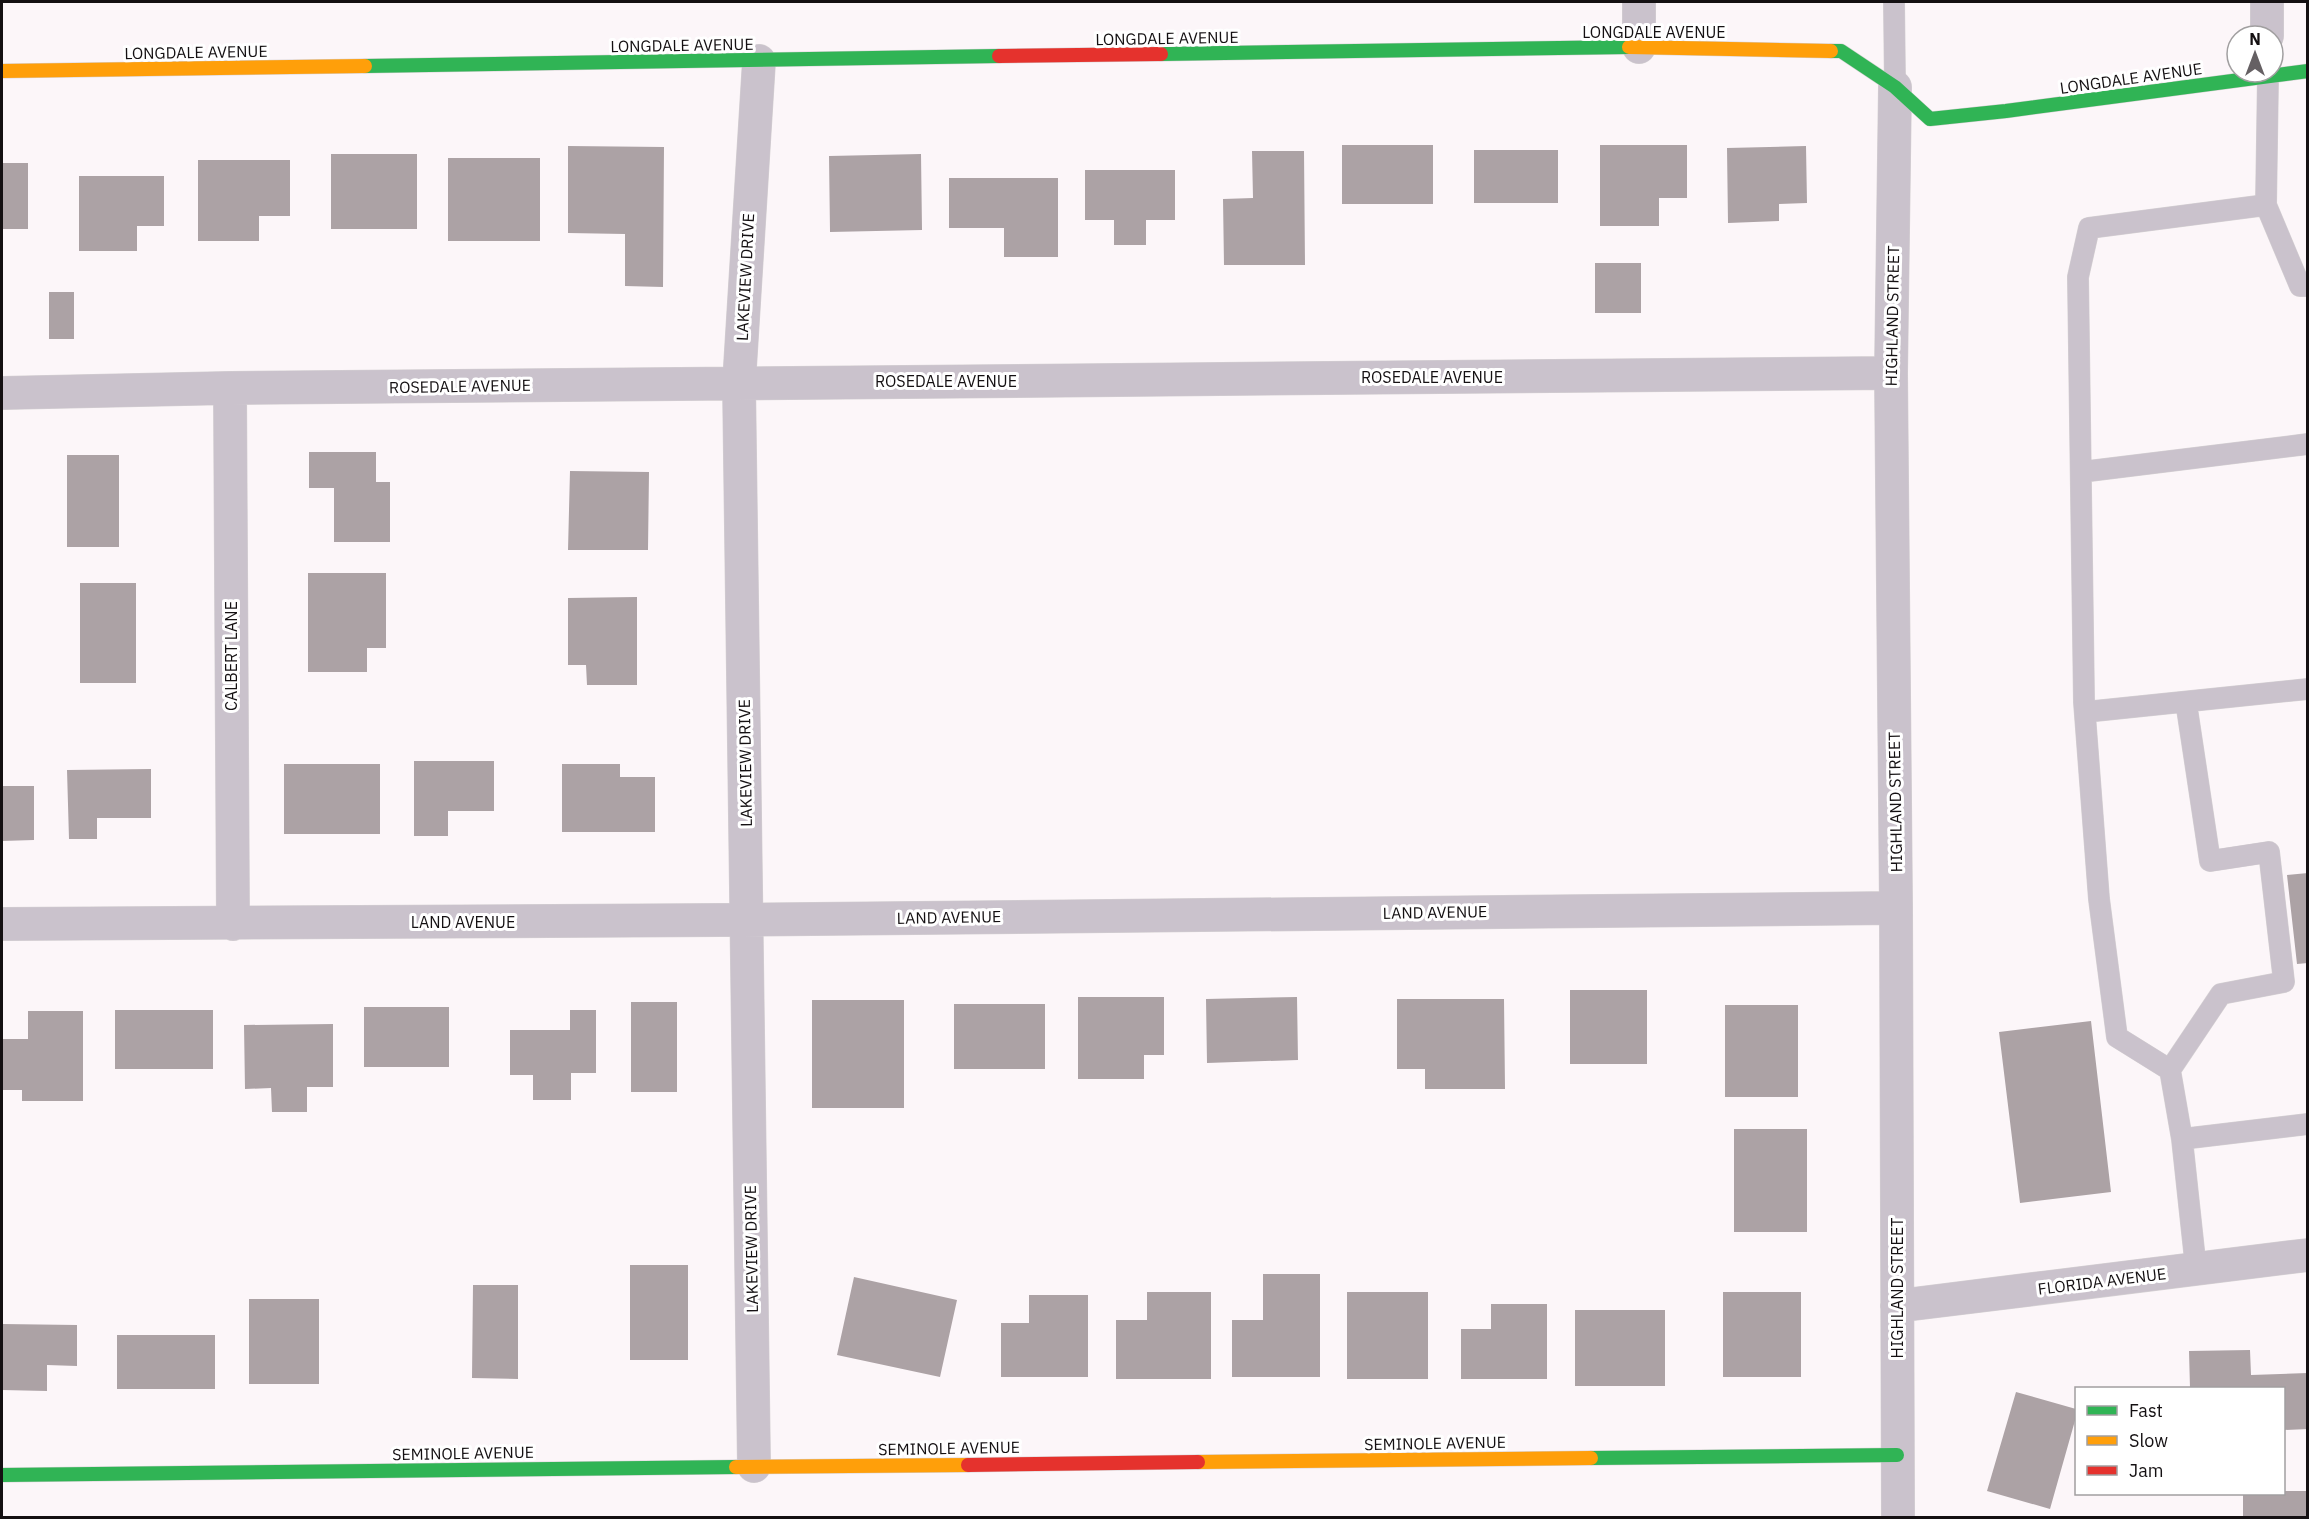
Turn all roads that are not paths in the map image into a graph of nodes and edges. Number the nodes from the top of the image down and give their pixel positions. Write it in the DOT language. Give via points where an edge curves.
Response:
graph roads {
  1 [pos="1639,2"];
  2 [pos="1894,2"];
  3 [pos="2267,2"];
  4 [pos="2267,24"];
  5 [pos="1639,47"];
  6 [pos="759,61"];
  7 [pos="2,71"];
  8 [pos="2307,71"];
  9 [pos="2285,73"];
  10 [pos="2225,80"];
  11 [pos="2268,84"];
  12 [pos="1894,87"];
  13 [pos="2266,205"];
  14 [pos="2307,286"];
  15 [pos="1891,373"];
  16 [pos="739,383"];
  17 [pos="230,388"];
  18 [pos="2,393"];
  19 [pos="2307,444"];
  20 [pos="2081,472"];
  21 [pos="2307,689"];
  22 [pos="2186,702"];
  23 [pos="2085,712"];
  24 [pos="1896,908"];
  25 [pos="747,919"];
  26 [pos="2,924"];
  27 [pos="233,924"];
  28 [pos="2170,1070"];
  29 [pos="2307,1124"];
  30 [pos="2182,1139"];
  31 [pos="2307,1256"];
  32 [pos="2196,1269"];
  33 [pos="1897,1306"];
  34 [pos="1897,1455"];
  35 [pos="754,1466"];
  36 [pos="2,1475"];
  37 [pos="1898,1518"];
  1 -- 5 [label="street"];
  2 -- 12 [label="lane"];
  3 -- 4 [label="street"];
  5 -- 6 [label="street, LONGDALE AVENUE"];
  5 -- 12 [label="street, LONGDALE AVENUE" via="1841,51"];
  6 -- 7 [label="street, LONGDALE AVENUE"];
  6 -- 16 [label="street, LAKEVIEW DRIVE"];
  8 -- 9 [label="street, LONGDALE AVENUE"];
  10 -- 12 [label="street, LONGDALE AVENUE" via="1930,119"];
  11 -- 13 [label="lane"];
  12 -- 15 [label="street, HIGHLAND STREET"];
  13 -- 14 [label="lane" via="2300,286"];
  13 -- 20 [label="lane" via="2089,228 2078,277"];
  15 -- 16 [label="street, ROSEDALE AVENUE"];
  15 -- 24 [label="street, HIGHLAND STREET"];
  16 -- 17 [label="street, ROSEDALE AVENUE"];
  16 -- 25 [label="street, LAKEVIEW DRIVE"];
  17 -- 18 [label="street, ROSEDALE AVENUE"];
  17 -- 27 [label="street, CALBERT LANE"];
  19 -- 20 [label="lane"];
  20 -- 23 [label="lane"];
  21 -- 22 [label="lane"];
  22 -- 23 [label="lane"];
  22 -- 28 [label="lane" via="2210,861 2269,852 2284,982 2221,994"];
  23 -- 28 [label="lane" via="2099,898 2117,1037"];
  24 -- 25 [label="street, LAND AVENUE"];
  24 -- 33 [label="street, HIGHLAND STREET"];
  25 -- 27 [label="street, LAND AVENUE"];
  25 -- 35 [label="street, LAKEVIEW DRIVE"];
  26 -- 27 [label="street, LAND AVENUE"];
  28 -- 30 [label="lane"];
  29 -- 30 [label="lane"];
  30 -- 32 [label="lane"];
  31 -- 32 [label="street, FLORIDA AVENUE"];
  32 -- 33 [label="street, FLORIDA AVENUE"];
  33 -- 34 [label="street, HIGHLAND STREET"];
  34 -- 35 [label="street, SEMINOLE AVENUE"];
  34 -- 37 [label="street, HIGHLAND STREET"];
  35 -- 36 [label="street, SEMINOLE AVENUE"];
}
